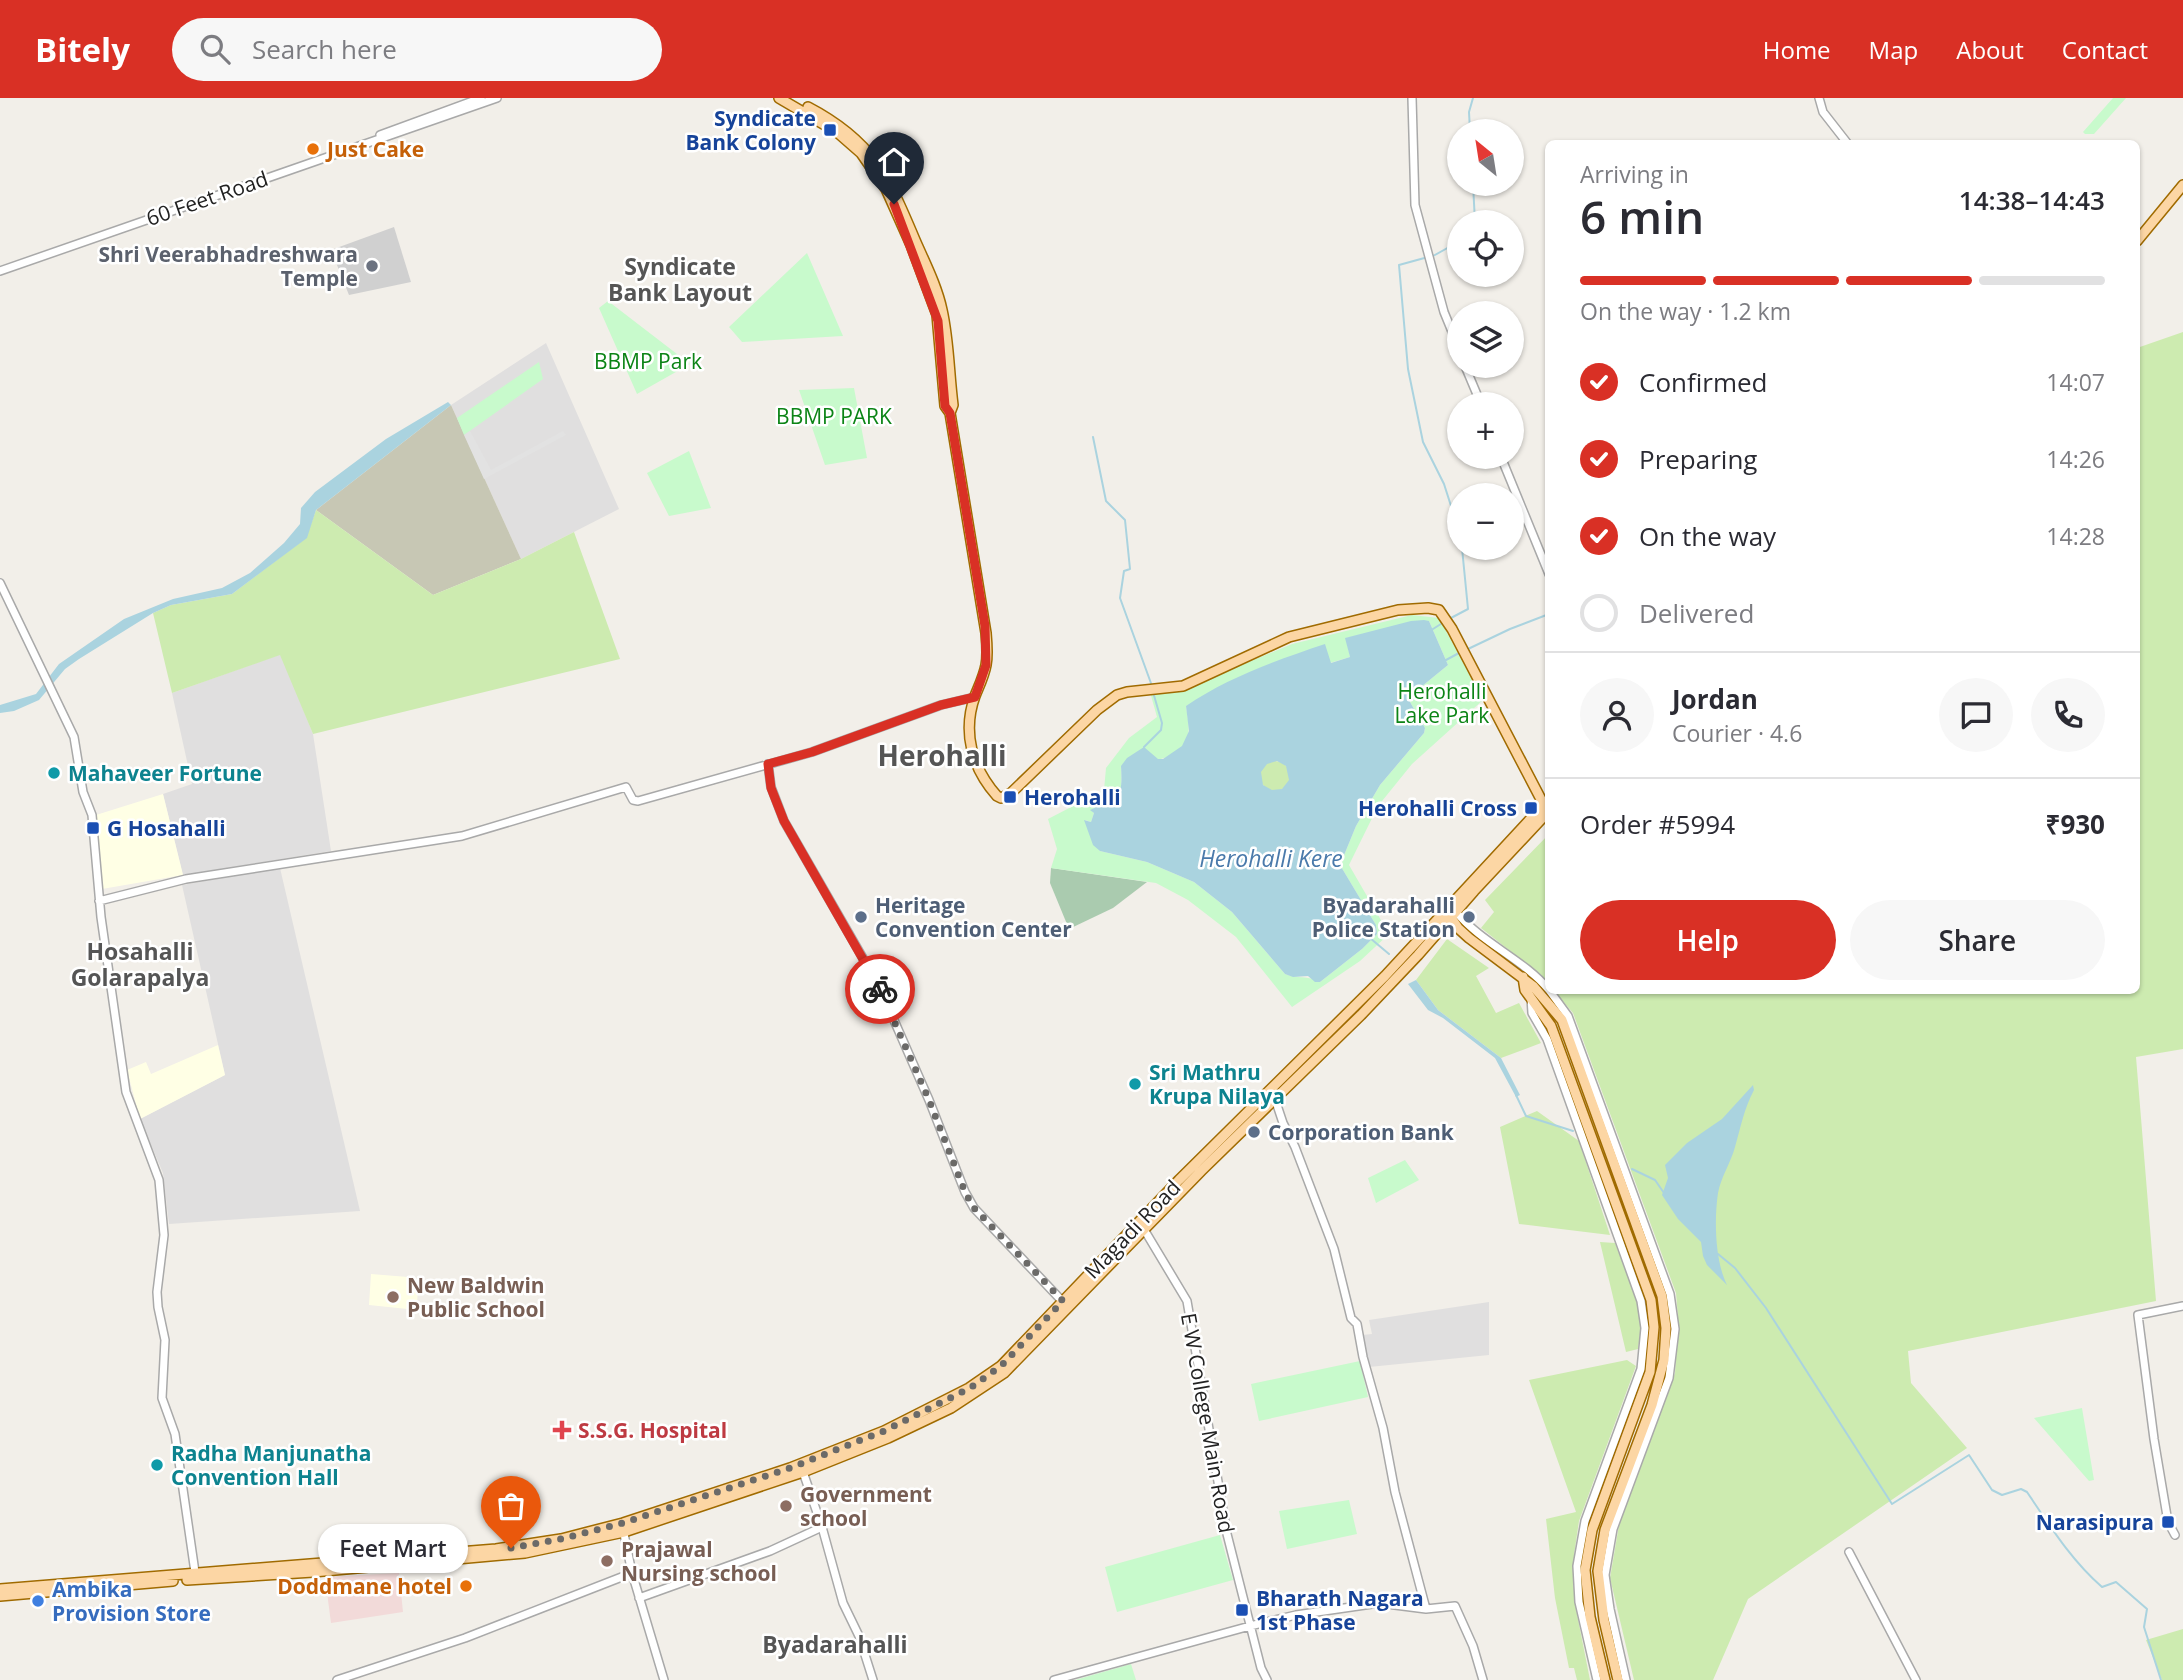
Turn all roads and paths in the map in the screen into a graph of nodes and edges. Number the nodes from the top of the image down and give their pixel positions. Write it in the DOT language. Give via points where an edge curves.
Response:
graph roads {
  1 [pos="481,98"];
  2 [pos="497,98"];
  3 [pos="779,98"];
  4 [pos="791,98"];
  5 [pos="1412,98"];
  6 [pos="1819,98"];
  7 [pos="374,139"];
  8 [pos="1845,140"];
  9 [pos="2183,178"];
  10 [pos="2183,185"];
  11 [pos="2140,229"];
  12 [pos="2140,237"];
  13 [pos="0,271"];
  14 [pos="1447,319"];
  15 [pos="950,413"];
  16 [pos="1507,469"];
  17 [pos="1545,564"];
  18 [pos="0,583"];
  19 [pos="975,697"];
  20 [pos="768,764"];
  21 [pos="1545,802"];
  22 [pos="1545,808"];
  23 [pos="99,901"];
  24 [pos="1452,914"];
  25 [pos="1523,978"];
  26 [pos="1545,986"];
  27 [pos="1552,994"];
  28 [pos="1531,998"];
  29 [pos="1274,1093"];
  30 [pos="1142,1226"];
  31 [pos="1063,1301"];
  32 [pos="2183,1306"];
  33 [pos="803,1472"];
  34 [pos="623,1527"];
  35 [pos="822,1527"];
  36 [pos="2175,1535"];
  37 [pos="1849,1552"];
  38 [pos="632,1573"];
  39 [pos="196,1576"];
  40 [pos="0,1589"];
  41 [pos="0,1595"];
  42 [pos="639,1598"];
  43 [pos="1426,1609"];
  44 [pos="1250,1626"];
  45 [pos="337,1680"];
  46 [pos="664,1680"];
  47 [pos="873,1680"];
  48 [pos="1054,1680"];
  49 [pos="1267,1680"];
  50 [pos="1483,1680"];
  51 [pos="1597,1680"];
  52 [pos="1605,1680"];
  53 [pos="1618,1680"];
  54 [pos="1626,1680"];
  55 [pos="1916,1680"];
  1 -- 7 [label="street, 60 Feet Road"];
  2 -- 7 [label="street, 60 Feet Road"];
  3 -- 15 [label="main road" via="838,132 862,153 886,188 937,315 945,406"];
  4 -- 15 [label="main road" via="862,144 893,189 941,306 953,405"];
  5 -- 14 [label="street" via="1415,205"];
  6 -- 8 [label="street" via="1823,112"];
  7 -- 13 [label="street, 60 Feet Road"];
  9 -- 11 [label="main road"];
  10 -- 12 [label="main road"];
  15 -- 19 [label="main road" via="985,626 986,665"];
  16 -- 17 [label="street"];
  18 -- 23 [label="street" via="74,737 92,816"];
  19 -- 20 [label="street"];
  19 -- 21 [label="main road" via="969,732 972,753 981,774 1001,798 1112,698 1194,682 1289,637 1406,609 1432,608 1443,614 1452,629"];
  20 -- 23 [label="street" via="638,801 626,788 463,836 186,879"];
  20 -- 31 [label="street" via="771,788 784,821 879,986 965,1192 974,1208"];
  22 -- 24 [label="main road, Magadi Road"];
  23 -- 39 [label="street" via="126,1092 159,1180 164,1235 157,1297 166,1340 162,1398 175,1434"];
  24 -- 25 [label="main road" via="1469,938"];
  24 -- 26 [label="street"];
  24 -- 29 [label="main road, Magadi Road"];
  25 -- 28 [label="main road"];
  25 -- 53 [label="main road" via="1562,1020 1662,1296 1664,1360 1605,1530 1598,1571"];
  27 -- 54 [label="street" via="1568,1016 1591,1075 1670,1294 1675,1329 1670,1378 1613,1530 1605,1575"];
  28 -- 51 [label="street" via="1532,1013 1547,1040 1641,1301 1645,1328 1641,1369 1585,1521 1577,1566 1579,1602"];
  28 -- 52 [label="main road" via="1551,1026 1651,1300 1650,1373 1592,1531 1585,1570"];
  29 -- 30 [label="main road, Magadi Road"];
  29 -- 43 [label="street" via="1334,1249 1351,1318 1357,1324"];
  30 -- 31 [label="main road, Magadi Road"];
  30 -- 33 [label="main road, Magadi Road" via="998,1378 951,1408"];
  30 -- 44 [label="street, E W College Main Road" via="1187,1301 1227,1534"];
  31 -- 34 [label="main road, Magadi Road" via="1001,1366 948,1400 850,1445"];
  32 -- 36 [label="street" via="2138,1315 2166,1512"];
  33 -- 34 [label="main road, Magadi Road"];
  33 -- 35 [label="street"];
  34 -- 38 [label="street"];
  34 -- 39 [label="main road, Magadi Road" via="525,1553 313,1572"];
  35 -- 42 [label="street" via="770,1551"];
  35 -- 47 [label="street" via="843,1603"];
  37 -- 55 [label="street"];
  38 -- 42 [label="street"];
  38 -- 45 [label="street" via="465,1638"];
  39 -- 40 [label="main road, Magadi Road"];
  39 -- 41 [label="main road, Magadi Road"];
  42 -- 46 [label="street"];
  43 -- 44 [label="street" via="1379,1603"];
  43 -- 50 [label="street" via="1454,1606"];
  44 -- 48 [label="street"];
  44 -- 49 [label="street, E W College Main Road"];
}
